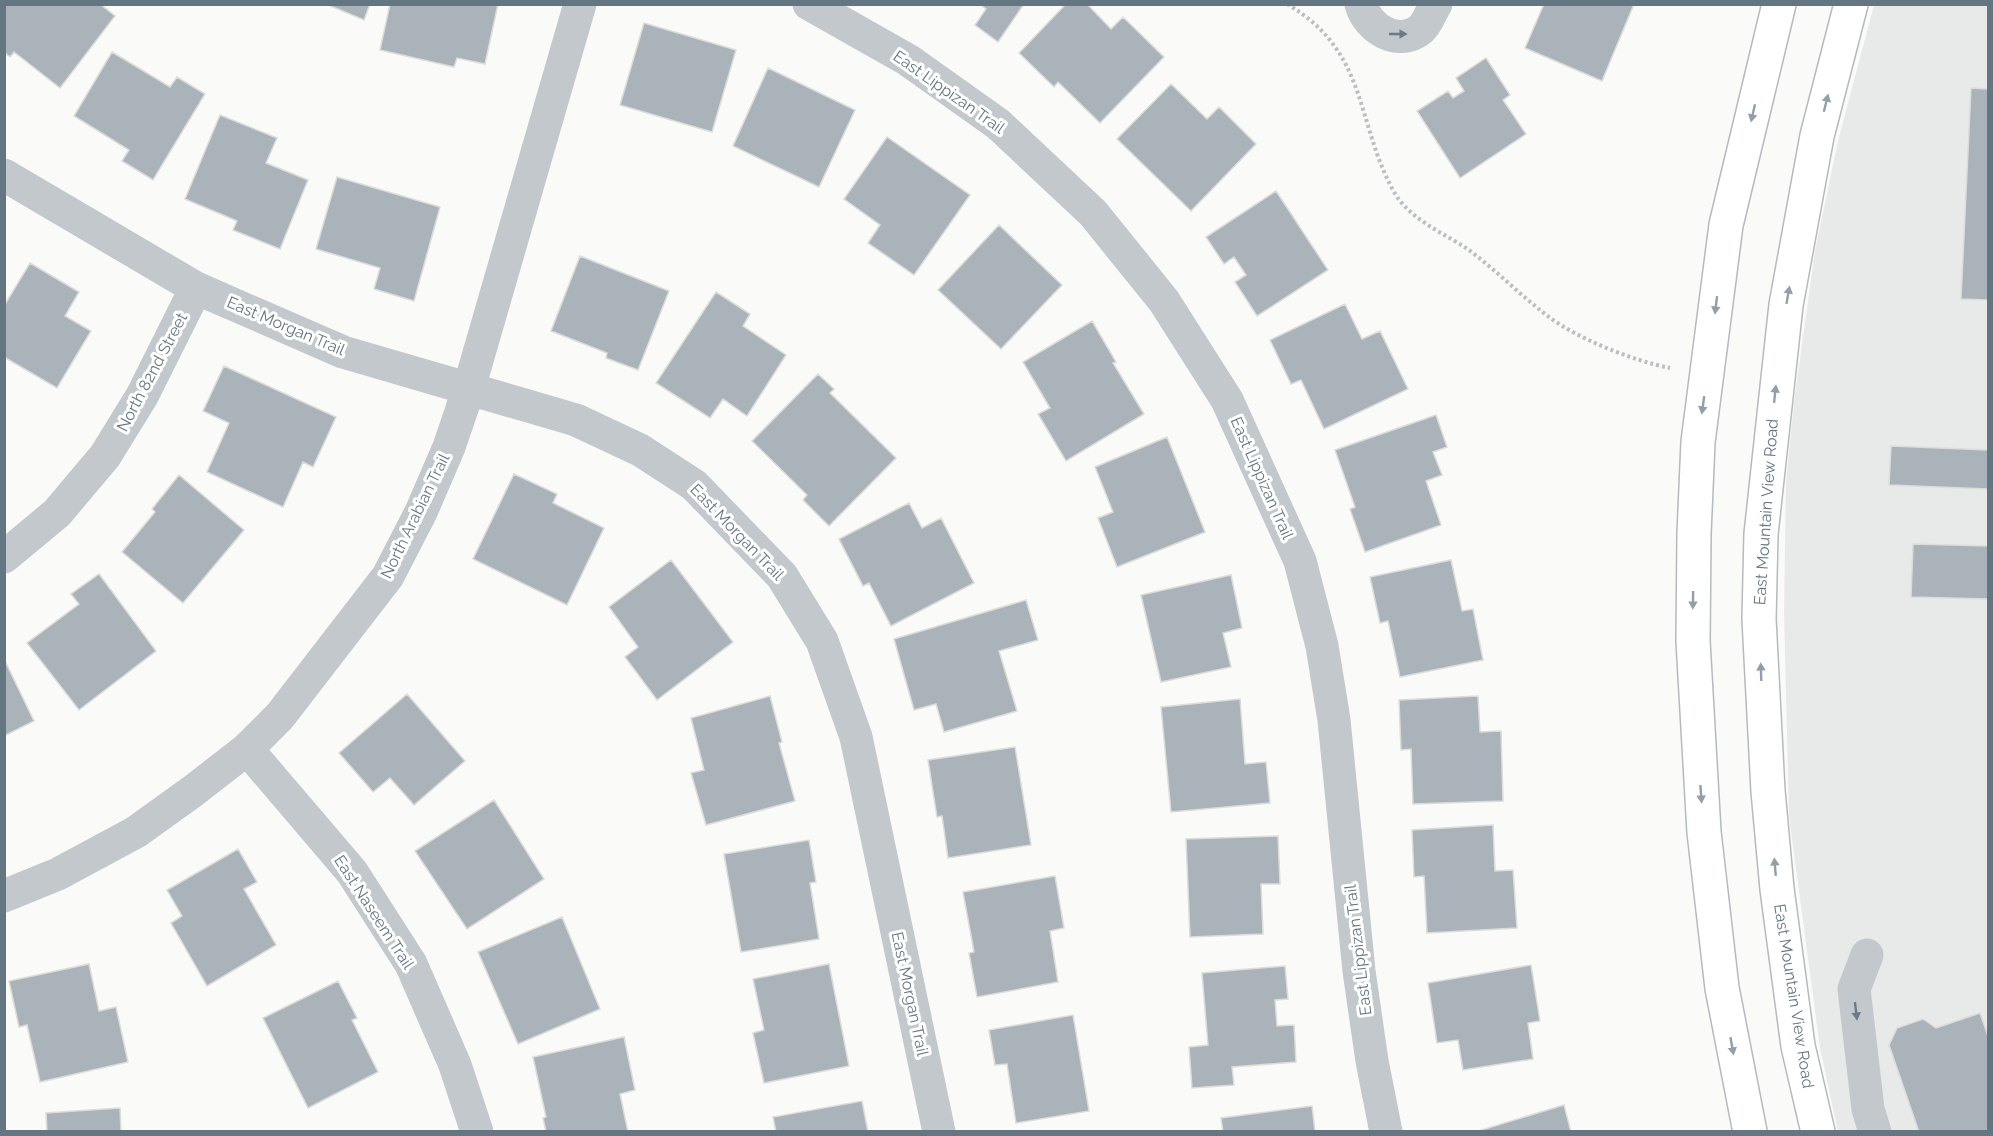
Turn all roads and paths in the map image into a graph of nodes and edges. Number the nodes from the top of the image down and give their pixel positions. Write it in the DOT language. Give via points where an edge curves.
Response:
graph roads {
  1 [pos="580,4"];
  2 [pos="809,4"];
  3 [pos="1287,4"];
  4 [pos="1360,4"];
  5 [pos="1436,4"];
  6 [pos="1779,4"];
  7 [pos="1851,4"];
  8 [pos="4,175"];
  9 [pos="196,288"];
  10 [pos="1670,368"];
  11 [pos="470,388"];
  12 [pos="4,557"];
  13 [pos="247,748"];
  14 [pos="4,896"];
  15 [pos="1867,955"];
  16 [pos="477,1131"];
  17 [pos="939,1131"];
  18 [pos="1386,1131"];
  19 [pos="1750,1131"];
  20 [pos="1818,1131"];
  21 [pos="1875,1131"];
  1 -- 11 [label="street, North Arabian Trail"];
  2 -- 18 [label="street, East Lippizan Trail" via="908,60 998,124 1093,213 1164,301 1227,400 1300,561 1322,646 1334,720 1359,971"];
  3 -- 10 [label="path" via="1304,14 1331,40 1348,67 1395,194 1418,219 1488,264 1551,319 1623,354"];
  4 -- 5 [label="street, one-way" via="1377,29 1399,36 1422,29"];
  6 -- 19 [label="main road, one-way" via="1726,225 1698,442 1694,534 1693,641 1704,832 1722,988"];
  20 -- 7 [label="main road, East Mountain View Road, one-way" via="1798,1046 1777,889 1759,619 1761,534 1786,304 1817,136"];
  8 -- 9 [label="street, East Morgan Trail"];
  9 -- 11 [label="street, East Morgan Trail" via="343,351"];
  9 -- 12 [label="street, North 82nd Street" via="142,396 105,456 57,513"];
  11 -- 13 [label="street, North Arabian Trail" via="421,512 388,576 280,716"];
  11 -- 17 [label="street, East Morgan Trail" via="576,420 640,450 694,485 782,576 822,641 856,737"];
  13 -- 14 [label="street, North Arabian Trail" via="136,832 58,874"];
  13 -- 16 [label="street, East Naseem Trail" via="352,872 411,964 455,1065"];
  15 -- 21 [label="street, one-way" via="1854,989 1868,1109"];
}
